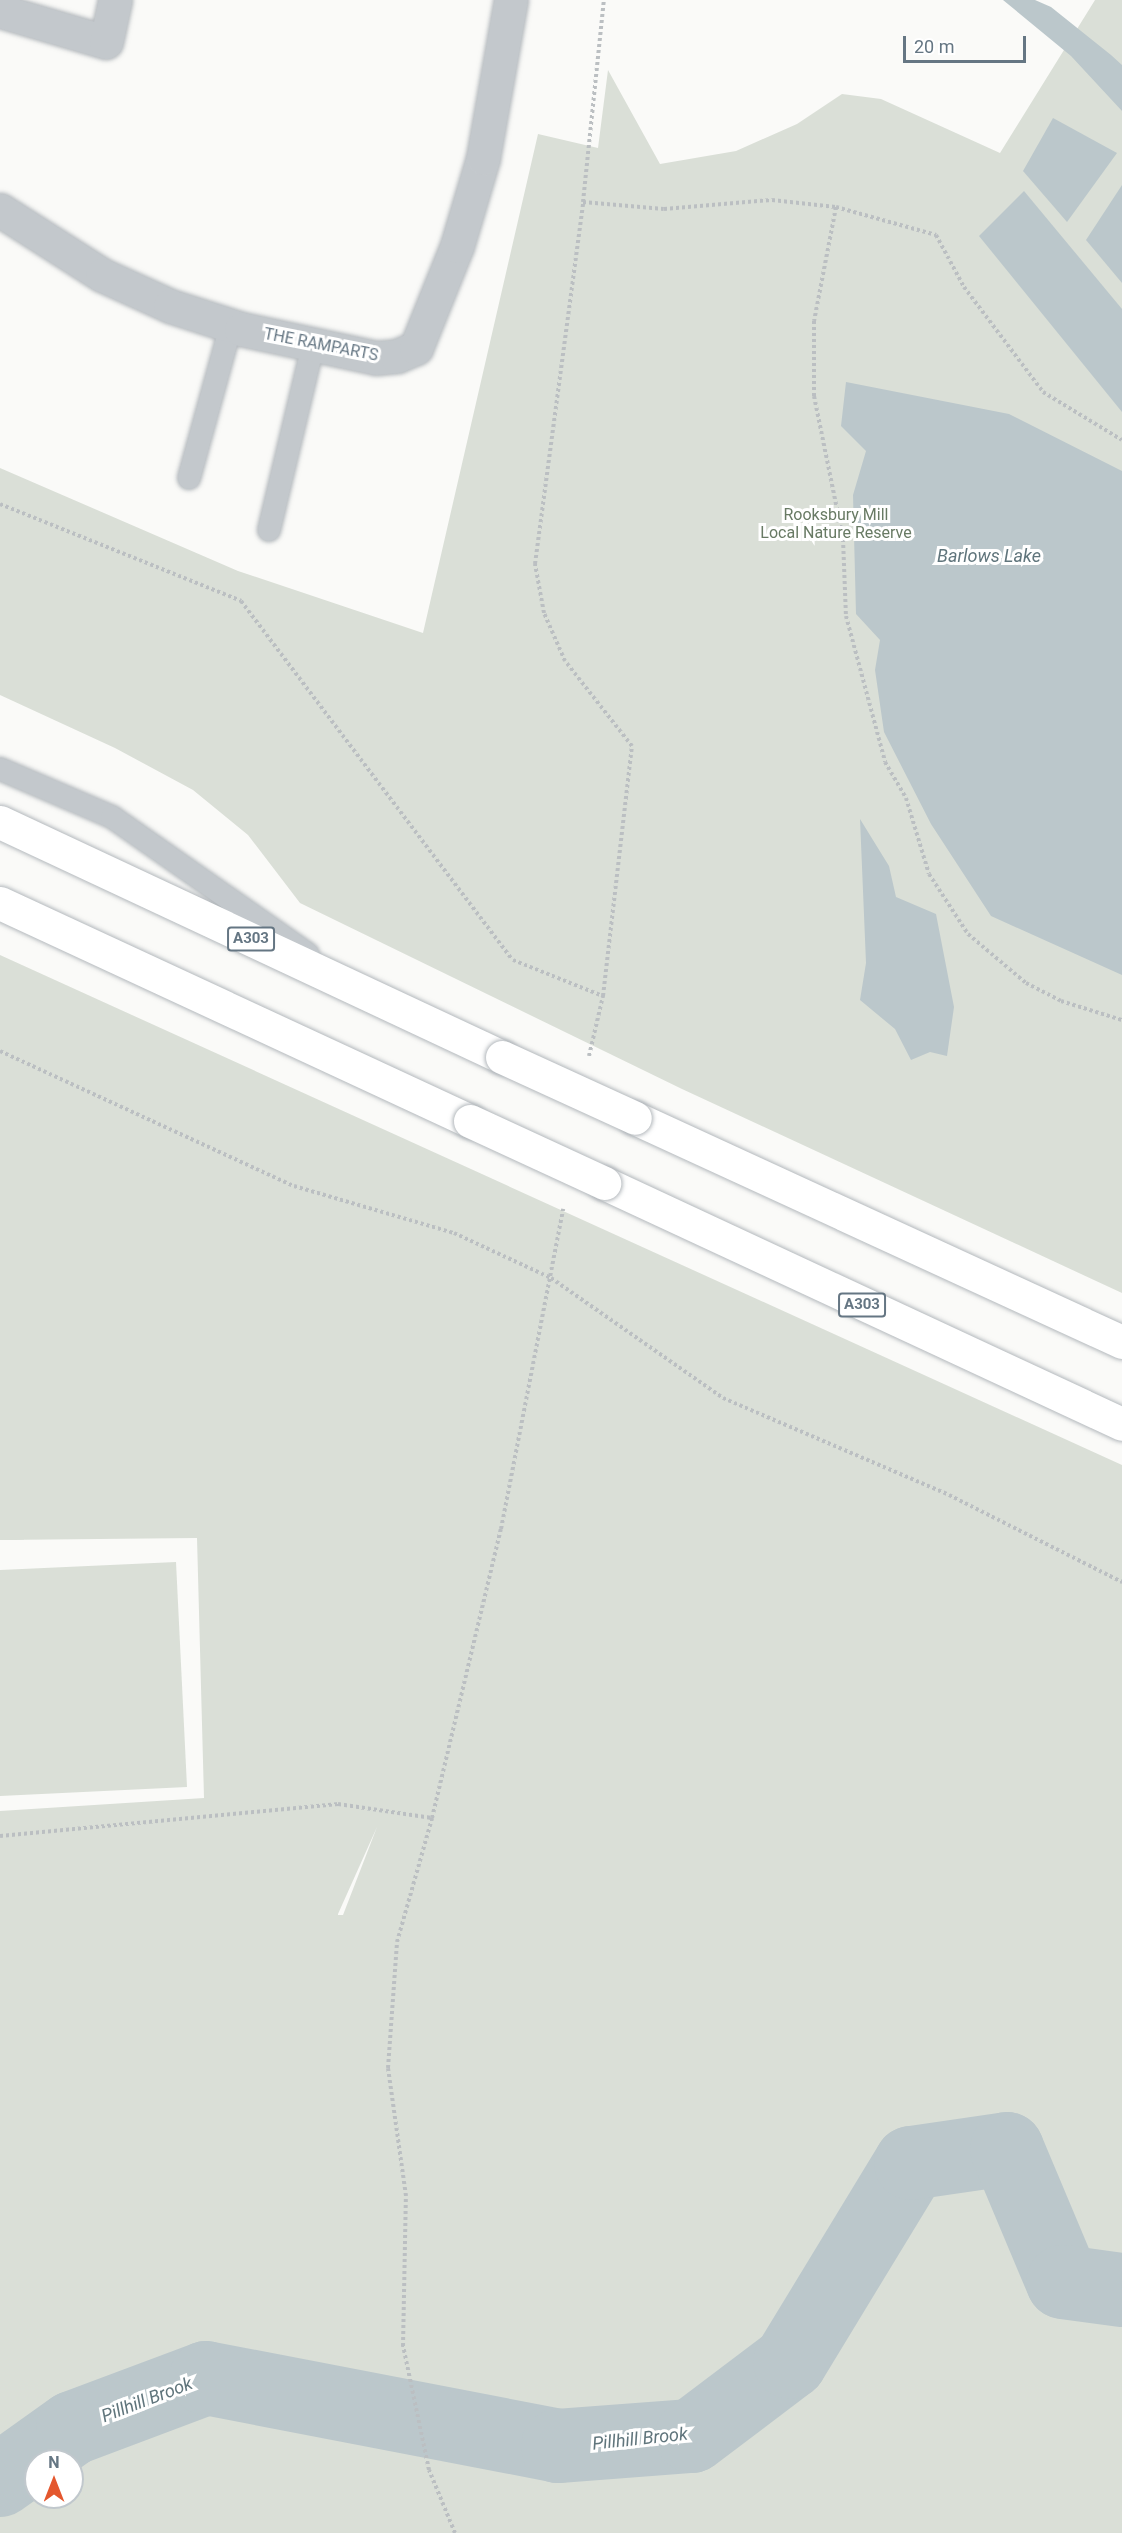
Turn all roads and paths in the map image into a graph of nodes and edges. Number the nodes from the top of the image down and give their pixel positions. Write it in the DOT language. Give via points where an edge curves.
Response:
graph roads {
  1 [pos="115,0"];
  2 [pos="511,0"];
  3 [pos="604,0"];
  4 [pos="0,11"];
  5 [pos="583,202"];
  6 [pos="836,207"];
  7 [pos="0,210"];
  8 [pos="231,326"];
  9 [pos="313,345"];
  10 [pos="1122,440"];
  11 [pos="189,478"];
  12 [pos="0,504"];
  13 [pos="269,530"];
  14 [pos="0,769"];
  15 [pos="0,822"];
  16 [pos="0,903"];
  17 [pos="354,987"];
  18 [pos="603,996"];
  19 [pos="1122,1020"];
  20 [pos="0,1052"];
  21 [pos="587,1066"];
  22 [pos="563,1209"];
  23 [pos="551,1278"];
  24 [pos="1122,1342"];
  25 [pos="1122,1424"];
  26 [pos="1122,1582"];
  27 [pos="432,1818"];
  28 [pos="0,1836"];
  29 [pos="456,2533"];
  1 -- 4 [label="street" via="106,42"];
  2 -- 9 [label="street, THE RAMPARTS" via="483,158 457,246 416,348 397,356 375,358"];
  3 -- 5 [label="path"];
  5 -- 6 [label="path" via="664,209 772,200"];
  5 -- 18 [label="path" via="535,564 544,613 565,661 632,746"];
  6 -- 10 [label="path" via="936,235 964,287 1043,392"];
  6 -- 19 [label="path" via="814,321 814,396 843,539 846,616 885,762 906,798 929,873 968,934 1026,983 1061,1001"];
  7 -- 8 [label="street, THE RAMPARTS" via="102,275 170,306"];
  8 -- 9 [label="street, THE RAMPARTS"];
  8 -- 11 [label="lane"];
  9 -- 13 [label="lane"];
  12 -- 18 [label="path" via="241,601 513,960"];
  14 -- 17 [label="lane" via="112,817"];
  15 -- 17 [label="highway, A303"];
  16 -- 25 [label="highway, A303, bridge"];
  17 -- 24 [label="highway, A303, bridge"];
  18 -- 21 [label="path"];
  20 -- 23 [label="path" via="294,1186 454,1233"];
  22 -- 23 [label="path"];
  23 -- 26 [label="path" via="723,1398 949,1495"];
  23 -- 27 [label="path" via="501,1529"];
  27 -- 28 [label="path" via="338,1804"];
  27 -- 29 [label="path" via="397,1942 388,2068 406,2196 403,2346 429,2470"];
}
